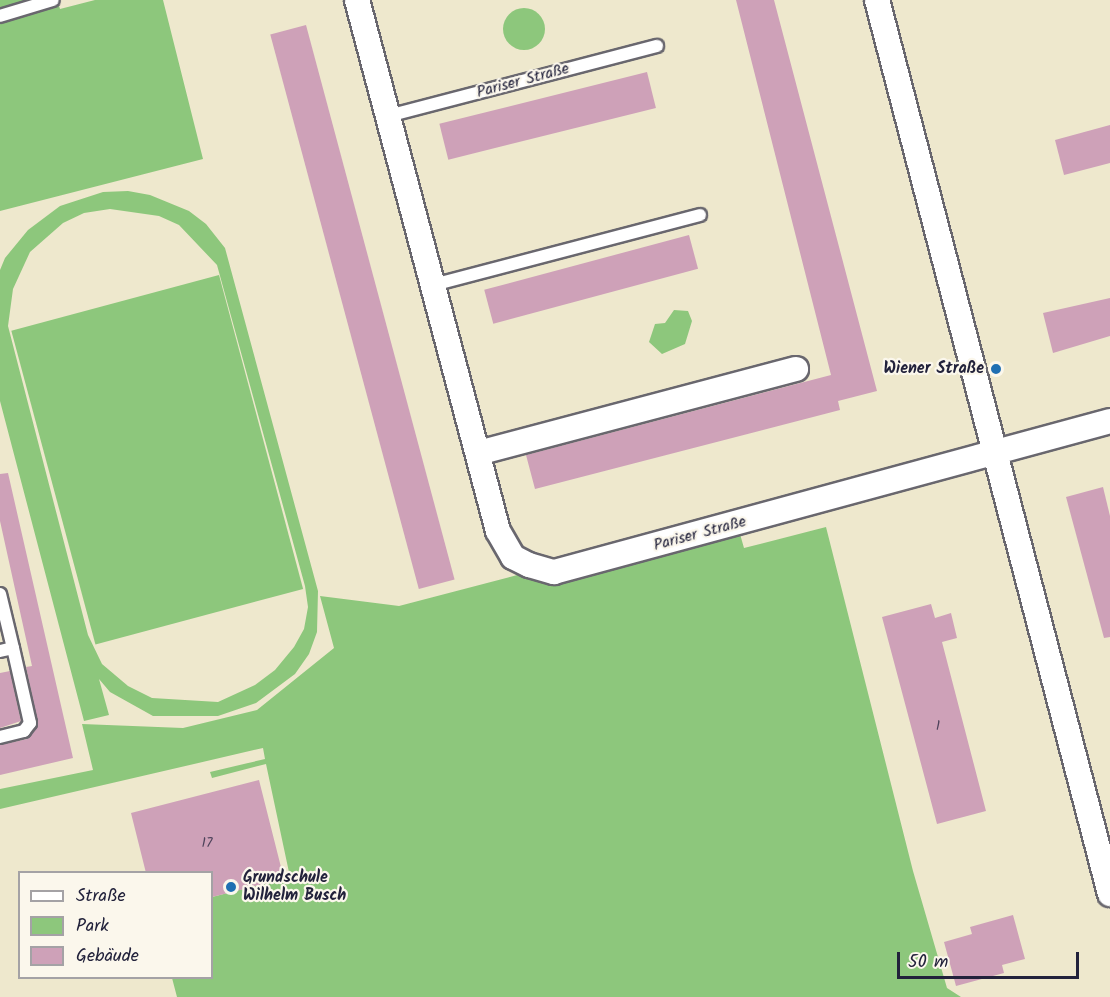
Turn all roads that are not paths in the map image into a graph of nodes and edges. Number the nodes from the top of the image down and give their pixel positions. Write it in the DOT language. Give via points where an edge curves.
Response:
graph roads {
  1 [pos="53,0"];
  2 [pos="357,0"];
  3 [pos="877,0"];
  4 [pos="0,16"];
  5 [pos="657,46"];
  6 [pos="388,116"];
  7 [pos="700,215"];
  8 [pos="433,285"];
  9 [pos="796,369"];
  10 [pos="1110,421"];
  11 [pos="478,453"];
  12 [pos="994,453"];
  13 [pos="0,594"];
  14 [pos="13,648"];
  15 [pos="0,651"];
  16 [pos="0,737"];
  17 [pos="1110,894"];
  1 -- 4 [label="lane"];
  2 -- 6 [label="street, Pariser Straße"];
  3 -- 12 [label="street"];
  5 -- 6 [label="lane, Pariser Straße"];
  6 -- 8 [label="street, Pariser Straße"];
  7 -- 8 [label="lane"];
  8 -- 11 [label="street, Pariser Straße"];
  9 -- 11 [label="street"];
  10 -- 12 [label="street, Pariser Straße"];
  11 -- 12 [label="street, Pariser Straße" via="498,531 513,556 554,572"];
  12 -- 17 [label="street"];
  13 -- 14 [label="lane"];
  14 -- 15 [label="lane"];
  14 -- 16 [label="lane" via="30,723 24,731"];
}
